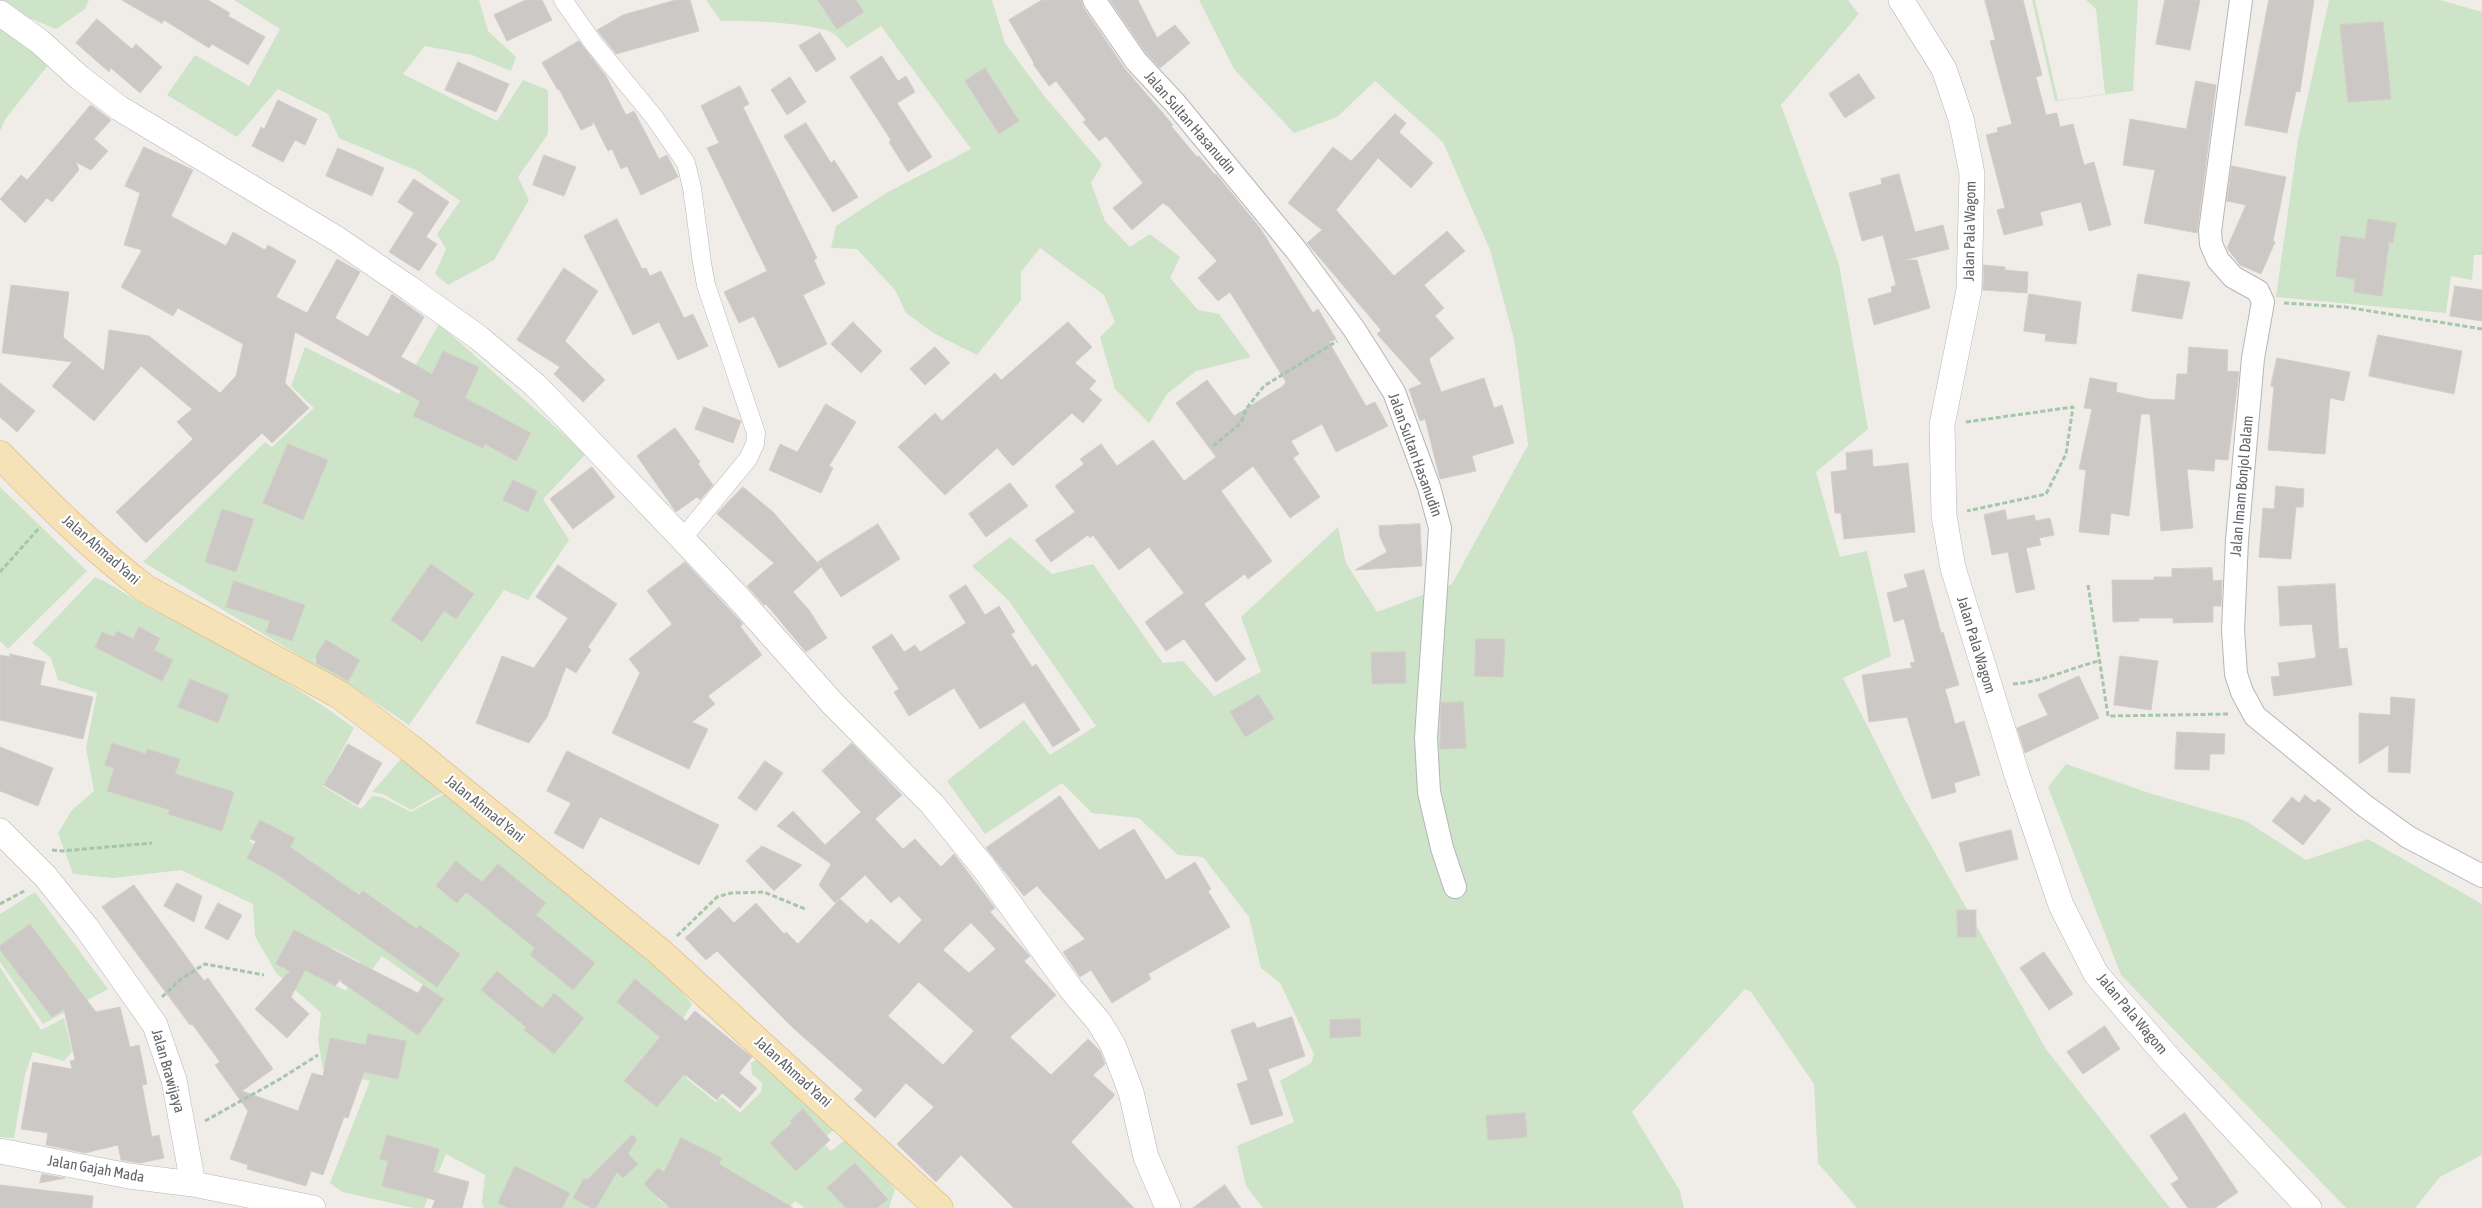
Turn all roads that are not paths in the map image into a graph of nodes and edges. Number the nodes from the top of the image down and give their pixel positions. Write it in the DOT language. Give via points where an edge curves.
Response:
graph roads {
  1 [pos="563,0"];
  2 [pos="1094,0"];
  3 [pos="1901,0"];
  4 [pos="2241,0"];
  5 [pos="0,13"];
  6 [pos="0,454"];
  7 [pos="682,539"];
  8 [pos="7,838"];
  9 [pos="2482,876"];
  10 [pos="1455,887"];
  11 [pos="0,1151"];
  12 [pos="193,1184"];
  13 [pos="313,1208"];
  14 [pos="939,1208"];
  15 [pos="1168,1208"];
  16 [pos="2309,1208"];
  1 -- 7 [label="street" via="686,163 706,285 756,433 748,459"];
  2 -- 10 [label="street, Jalan Sultan Hasanudin" via="1136,61 1175,103 1296,250 1394,392 1429,487 1440,528 1426,738 1429,792"];
  3 -- 16 [label="main road, Jalan Pala Wagom" via="1944,69 1961,119 1972,174 1969,290 1942,425 1944,516 1953,568 2017,775 2061,905 2096,974 2171,1061"];
  4 -- 9 [label="street, Jalan Imam Bonjol Dalam" via="2210,232 2218,260 2233,277 2258,291 2263,302 2253,358 2237,540 2233,630 2236,674 2255,716 2408,837"];
  5 -- 7 [label="main road" via="120,108 337,239 479,338 535,385"];
  6 -- 14 [label="main road, Jalan Ahmad Yani" via="56,511 146,589 340,695 418,754 660,952"];
  7 -- 15 [label="main road" via="833,704 932,804 1099,1022 1124,1071 1146,1157"];
  8 -- 12 [label="main road, Jalan Brawijaya" via="45,876 86,927 155,1025 165,1049"];
  11 -- 12 [label="main road, Jalan Gajah Mada" via="129,1176"];
  12 -- 13 [label="main road"];
}
